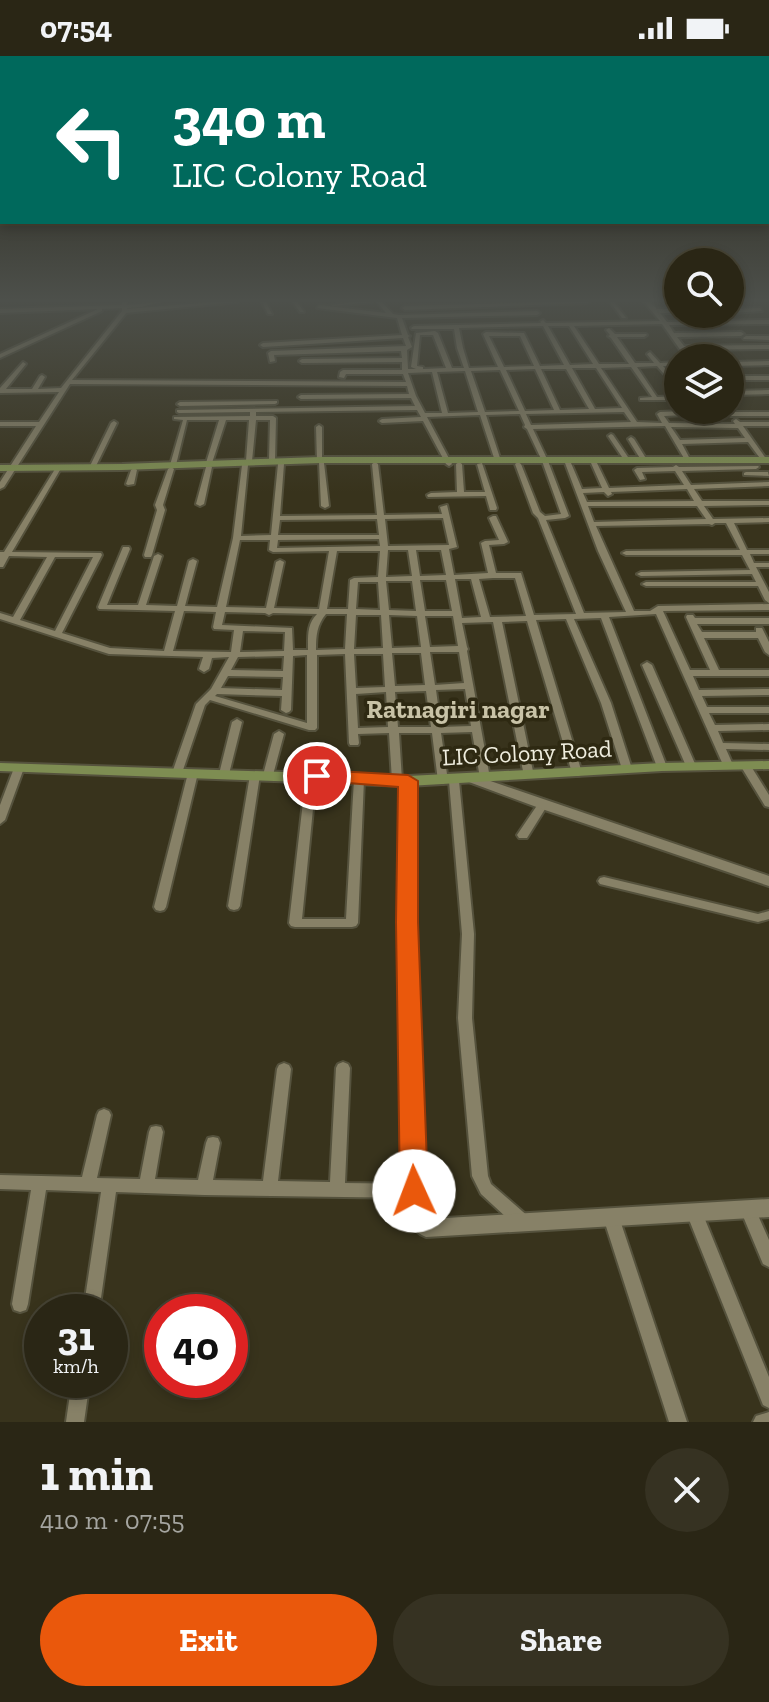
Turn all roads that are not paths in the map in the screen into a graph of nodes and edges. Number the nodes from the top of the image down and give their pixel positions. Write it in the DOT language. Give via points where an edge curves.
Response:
graph roads {
  1 [pos="659,365"];
  2 [pos="22,366"];
  3 [pos="80,366"];
  4 [pos="405,366"];
  5 [pos="414,366"];
  6 [pos="448,366"];
  7 [pos="466,366"];
  8 [pos="502,366"];
  9 [pos="599,366"];
  10 [pos="633,366"];
  11 [pos="640,366"];
  12 [pos="569,367"];
  13 [pos="537,368"];
  14 [pos="370,369"];
  15 [pos="449,369"];
  16 [pos="503,369"];
  17 [pos="434,370"];
  18 [pos="467,370"];
  19 [pos="405,371"];
  20 [pos="664,371"];
  21 [pos="42,377"];
  22 [pos="342,377"];
  23 [pos="744,378"];
  24 [pos="769,378"];
  25 [pos="372,381"];
  26 [pos="68,382"];
  27 [pos="409,384"];
  28 [pos="62,390"];
  29 [pos="0,391"];
  30 [pos="33,391"];
  31 [pos="769,392"];
  32 [pos="744,393"];
  33 [pos="413,396"];
  34 [pos="301,397"];
  35 [pos="642,399"];
  36 [pos="656,399"];
  37 [pos="664,399"];
  38 [pos="275,402"];
  39 [pos="204,410"];
  40 [pos="254,410"];
  41 [pos="627,410"];
  42 [pos="593,411"];
  43 [pos="520,412"];
  44 [pos="558,412"];
  45 [pos="744,413"];
  46 [pos="423,414"];
  47 [pos="483,414"];
  48 [pos="769,414"];
  49 [pos="446,415"];
  50 [pos="223,418"];
  51 [pos="185,421"];
  52 [pos="382,421"];
  53 [pos="114,423"];
  54 [pos="0,424"];
  55 [pos="40,424"];
  56 [pos="635,424"];
  57 [pos="665,424"];
  58 [pos="739,424"];
  59 [pos="769,424"];
  60 [pos="319,427"];
  61 [pos="527,427"];
  62 [pos="667,427"];
  63 [pos="741,427"];
  64 [pos="769,431"];
  65 [pos="611,436"];
  66 [pos="631,439"];
  67 [pos="751,440"];
  68 [pos="678,442"];
  69 [pos="757,448"];
  70 [pos="769,448"];
  71 [pos="687,459"];
  72 [pos="627,460"];
  73 [pos="744,460"];
  74 [pos="498,461"];
  75 [pos="276,462"];
  76 [pos="321,462"];
  77 [pos="545,462"];
  78 [pos="247,463"];
  79 [pos="452,463"];
  80 [pos="568,463"];
  81 [pos="594,463"];
  82 [pos="764,463"];
  83 [pos="375,464"];
  84 [pos="480,464"];
  85 [pos="518,464"];
  86 [pos="209,465"];
  87 [pos="646,465"];
  88 [pos="675,465"];
  89 [pos="14,467"];
  90 [pos="172,467"];
  91 [pos="0,468"];
  92 [pos="92,468"];
  93 [pos="57,470"];
  94 [pos="134,470"];
  95 [pos="769,474"];
  96 [pos="721,475"];
  97 [pos="642,479"];
  98 [pos="130,484"];
  99 [pos="769,484"];
  100 [pos="0,487"];
  101 [pos="689,487"];
  102 [pos="658,488"];
  103 [pos="606,490"];
  104 [pos="580,491"];
  105 [pos="489,494"];
  106 [pos="431,495"];
  107 [pos="461,495"];
  108 [pos="612,503"];
  109 [pos="644,503"];
  110 [pos="699,503"];
  111 [pos="735,503"];
  112 [pos="769,503"];
  113 [pos="200,504"];
  114 [pos="584,504"];
  115 [pos="325,506"];
  116 [pos="380,517"];
  117 [pos="542,517"];
  118 [pos="277,518"];
  119 [pos="769,520"];
  120 [pos="748,521"];
  121 [pos="651,523"];
  122 [pos="712,523"];
  123 [pos="730,523"];
  124 [pos="591,524"];
  125 [pos="383,537"];
  126 [pos="237,538"];
  127 [pos="275,538"];
  128 [pos="445,548"];
  129 [pos="126,549"];
  130 [pos="384,549"];
  131 [pos="412,549"];
  132 [pos="333,550"];
  133 [pos="746,552"];
  134 [pos="769,552"];
  135 [pos="626,553"];
  136 [pos="4,554"];
  137 [pos="53,554"];
  138 [pos="193,561"];
  139 [pos="280,562"];
  140 [pos="0,565"];
  141 [pos="769,565"];
  142 [pos="753,569"];
  143 [pos="641,574"];
  144 [pos="449,576"];
  145 [pos="474,576"];
  146 [pos="493,576"];
  147 [pos="382,577"];
  148 [pos="416,577"];
  149 [pos="646,584"];
  150 [pos="766,592"];
  151 [pos="769,607"];
  152 [pos="141,608"];
  153 [pos="686,608"];
  154 [pos="181,609"];
  155 [pos="658,609"];
  156 [pos="221,611"];
  157 [pos="269,612"];
  158 [pos="322,614"];
  159 [pos="350,614"];
  160 [pos="421,614"];
  161 [pos="631,614"];
  162 [pos="385,615"];
  163 [pos="604,615"];
  164 [pos="0,616"];
  165 [pos="569,616"];
  166 [pos="581,616"];
  167 [pos="458,618"];
  168 [pos="532,618"];
  169 [pos="492,619"];
  170 [pos="15,621"];
  171 [pos="692,621"];
  172 [pos="755,621"];
  173 [pos="769,621"];
  174 [pos="239,627"];
  175 [pos="57,635"];
  176 [pos="699,635"];
  177 [pos="761,635"];
  178 [pos="464,649"];
  179 [pos="426,651"];
  180 [pos="389,652"];
  181 [pos="769,652"];
  182 [pos="168,653"];
  183 [pos="312,654"];
  184 [pos="349,654"];
  185 [pos="208,655"];
  186 [pos="235,655"];
  187 [pos="288,655"];
  188 [pos="647,665"];
  189 [pos="204,669"];
  190 [pos="226,673"];
  191 [pos="686,673"];
  192 [pos="716,673"];
  193 [pos="769,673"];
  194 [pos="287,674"];
  195 [pos="469,686"];
  196 [pos="431,687"];
  197 [pos="392,689"];
  198 [pos="351,691"];
  199 [pos="769,692"];
  200 [pos="286,693"];
  201 [pos="695,693"];
  202 [pos="212,694"];
  203 [pos="286,710"];
  204 [pos="703,710"];
  205 [pos="769,710"];
  206 [pos="237,722"];
  207 [pos="769,727"];
  208 [pos="711,728"];
  209 [pos="436,729"];
  210 [pos="477,729"];
  211 [pos="394,730"];
  212 [pos="354,731"];
  213 [pos="279,734"];
  214 [pos="354,743"];
  215 [pos="720,746"];
  216 [pos="769,747"];
  217 [pos="320,751"];
  218 [pos="728,765"];
  219 [pos="745,765"];
  220 [pos="769,765"];
  221 [pos="691,766"];
  222 [pos="0,767"];
  223 [pos="662,767"];
  224 [pos="19,768"];
  225 [pos="627,769"];
  226 [pos="185,773"];
  227 [pos="577,773"];
  228 [pos="224,774"];
  229 [pos="262,775"];
  230 [pos="314,776"];
  231 [pos="529,776"];
  232 [pos="479,778"];
  233 [pos="359,779"];
  234 [pos="402,781"];
  235 [pos="448,781"];
  236 [pos="769,804"];
  237 [pos="542,806"];
  238 [pos="0,820"];
  239 [pos="523,835"];
  240 [pos="604,881"];
  241 [pos="769,881"];
  242 [pos="234,906"];
  243 [pos="160,907"];
  244 [pos="769,915"];
  245 [pos="343,1068"];
  246 [pos="284,1069"];
  247 [pos="104,1115"];
  248 [pos="156,1132"];
  249 [pos="213,1143"];
  250 [pos="0,1182"];
  251 [pos="88,1184"];
  252 [pos="110,1184"];
  253 [pos="146,1185"];
  254 [pos="39,1186"];
  255 [pos="204,1188"];
  256 [pos="270,1188"];
  257 [pos="337,1189"];
  258 [pos="414,1191"];
  259 [pos="769,1208"];
  260 [pos="748,1209"];
  261 [pos="694,1212"];
  262 [pos="611,1217"];
  263 [pos="524,1223"];
  264 [pos="769,1259"];
  265 [pos="94,1294"];
  266 [pos="20,1304"];
  267 [pos="78,1398"];
  268 [pos="769,1399"];
  269 [pos="769,1421"];
  270 [pos="75,1422"];
  271 [pos="678,1422"];
  272 [pos="762,1422"];
  1 -- 20 [label="street"];
  2 -- 29 [label="street"];
  3 -- 26 [label="street"];
  4 -- 19 [label="street"];
  5 -- 15 [label="street"];
  6 -- 15 [label="street"];
  7 -- 18 [label="street"];
  8 -- 16 [label="street"];
  9 -- 10 [label="street"];
  9 -- 12 [label="street"];
  9 -- 41 [label="street"];
  10 -- 11 [label="street"];
  10 -- 36 [label="street"];
  12 -- 13 [label="street"];
  12 -- 42 [label="street"];
  13 -- 16 [label="street"];
  13 -- 44 [label="street"];
  14 -- 19 [label="street"];
  14 -- 22 [label="street" via="343,372"];
  14 -- 25 [label="street"];
  15 -- 17 [label="street"];
  15 -- 18 [label="street"];
  16 -- 18 [label="street"];
  16 -- 43 [label="street"];
  17 -- 19 [label="street"];
  17 -- 49 [label="street"];
  18 -- 47 [label="street"];
  19 -- 27 [label="street"];
  21 -- 30 [label="street"];
  23 -- 24 [label="street"];
  26 -- 27 [label="street"];
  26 -- 28 [label="street"];
  27 -- 33 [label="street"];
  28 -- 30 [label="street"];
  28 -- 55 [label="street"];
  29 -- 30 [label="street"];
  31 -- 32 [label="street"];
  33 -- 34 [label="street"];
  33 -- 46 [label="street"];
  35 -- 36 [label="street"];
  36 -- 37 [label="street"];
  38 -- 40 [label="street"];
  39 -- 39 [label="street" via="178,411"];
  39 -- 40 [label="street"];
  39 -- 50 [label="street"];
  40 -- 46 [label="street"];
  40 -- 50 [label="street"];
  40 -- 75 [label="street" via="273,418"];
  40 -- 78 [label="street"];
  41 -- 42 [label="street"];
  41 -- 56 [label="street"];
  42 -- 44 [label="street"];
  43 -- 44 [label="street"];
  43 -- 47 [label="street"];
  43 -- 61 [label="street"];
  45 -- 48 [label="street"];
  46 -- 49 [label="street"];
  46 -- 52 [label="street"];
  46 -- 79 [label="street"];
  47 -- 49 [label="street"];
  47 -- 74 [label="street"];
  50 -- 86 [label="street"];
  51 -- 90 [label="street"];
  53 -- 92 [label="street"];
  54 -- 55 [label="street"];
  55 -- 89 [label="street"];
  56 -- 61 [label="street"];
  56 -- 62 [label="street"];
  57 -- 62 [label="street"];
  58 -- 63 [label="street"];
  59 -- 63 [label="street"];
  60 -- 76 [label="street"];
  61 -- 77 [label="street"];
  62 -- 63 [label="street"];
  62 -- 68 [label="street"];
  63 -- 64 [label="street"];
  63 -- 67 [label="street"];
  65 -- 72 [label="street"];
  66 -- 87 [label="street"];
  67 -- 68 [label="street"];
  67 -- 69 [label="street"];
  68 -- 71 [label="street"];
  69 -- 70 [label="street"];
  69 -- 82 [label="street"];
  71 -- 73 [label="main road"];
  71 -- 87 [label="main road"];
  72 -- 77 [label="main road"];
  72 -- 87 [label="main road"];
  73 -- 82 [label="main road"];
  73 -- 88 [label="main road"];
  74 -- 77 [label="main road"];
  74 -- 79 [label="main road"];
  75 -- 76 [label="main road"];
  75 -- 78 [label="main road"];
  75 -- 118 [label="street"];
  76 -- 79 [label="main road"];
  76 -- 83 [label="main road"];
  76 -- 115 [label="street"];
  77 -- 80 [label="main road"];
  77 -- 85 [label="main road"];
  77 -- 117 [label="street" via="565,516"];
  78 -- 86 [label="main road"];
  78 -- 126 [label="street"];
  79 -- 83 [label="main road"];
  79 -- 84 [label="main road"];
  79 -- 107 [label="street"];
  80 -- 81 [label="main road"];
  80 -- 104 [label="street"];
  81 -- 88 [label="main road"];
  81 -- 103 [label="street"];
  82 -- 88 [label="street"];
  82 -- 95 [label="street"];
  83 -- 116 [label="street"];
  84 -- 85 [label="main road"];
  84 -- 105 [label="street"];
  85 -- 117 [label="street"];
  86 -- 90 [label="main road"];
  86 -- 113 [label="street"];
  87 -- 88 [label="street"];
  87 -- 97 [label="street" via="636,471"];
  87 -- 102 [label="street"];
  88 -- 101 [label="street"];
  89 -- 91 [label="main road"];
  89 -- 92 [label="main road"];
  89 -- 93 [label="main road"];
  89 -- 100 [label="street"];
  90 -- 92 [label="main road"];
  90 -- 94 [label="main road"];
  90 -- 152 [label="street" via="159,505"];
  93 -- 94 [label="main road"];
  93 -- 136 [label="street"];
  94 -- 98 [label="street"];
  95 -- 96 [label="street"];
  99 -- 101 [label="street"];
  101 -- 102 [label="street"];
  101 -- 110 [label="street"];
  102 -- 103 [label="street"];
  103 -- 104 [label="street"];
  103 -- 108 [label="street"];
  104 -- 114 [label="street"];
  105 -- 107 [label="street"];
  105 -- 146 [label="street" via="504,542 485,543"];
  106 -- 107 [label="street"];
  108 -- 109 [label="street"];
  108 -- 114 [label="street"];
  109 -- 110 [label="street"];
  109 -- 121 [label="street"];
  110 -- 111 [label="street"];
  110 -- 122 [label="street"];
  111 -- 112 [label="street"];
  111 -- 120 [label="street"];
  114 -- 124 [label="street"];
  116 -- 118 [label="street"];
  116 -- 125 [label="street"];
  116 -- 128 [label="street" via="445,511 453,547"];
  117 -- 166 [label="street"];
  118 -- 127 [label="street"];
  119 -- 120 [label="street"];
  120 -- 123 [label="street"];
  121 -- 122 [label="street"];
  121 -- 124 [label="street"];
  122 -- 123 [label="street"];
  123 -- 133 [label="street"];
  124 -- 161 [label="street"];
  125 -- 127 [label="street"];
  125 -- 130 [label="street"];
  126 -- 127 [label="street"];
  126 -- 156 [label="street"];
  127 -- 132 [label="street" via="273,550"];
  128 -- 131 [label="street"];
  128 -- 144 [label="street"];
  129 -- 152 [label="street" via="102,607"];
  130 -- 131 [label="street"];
  130 -- 132 [label="street"];
  130 -- 147 [label="street"];
  131 -- 148 [label="street"];
  132 -- 158 [label="street"];
  133 -- 134 [label="street"];
  133 -- 135 [label="street"];
  133 -- 142 [label="street"];
  136 -- 137 [label="street"];
  136 -- 140 [label="street"];
  137 -- 170 [label="street"];
  137 -- 175 [label="street" via="98,555"];
  138 -- 154 [label="street"];
  139 -- 157 [label="street"];
  141 -- 142 [label="street"];
  142 -- 143 [label="street"];
  142 -- 150 [label="street"];
  144 -- 145 [label="street"];
  144 -- 148 [label="street"];
  144 -- 167 [label="street"];
  145 -- 146 [label="street"];
  145 -- 169 [label="street"];
  146 -- 168 [label="street" via="518,575"];
  147 -- 148 [label="street"];
  147 -- 159 [label="street" via="354,580"];
  147 -- 162 [label="street"];
  148 -- 160 [label="street"];
  149 -- 150 [label="street"];
  151 -- 153 [label="street"];
  152 -- 154 [label="street"];
  153 -- 155 [label="street"];
  153 -- 171 [label="street"];
  154 -- 156 [label="street"];
  154 -- 182 [label="street"];
  155 -- 161 [label="street"];
  155 -- 191 [label="street"];
  156 -- 157 [label="street"];
  156 -- 174 [label="street" via="217,627"];
  157 -- 158 [label="street"];
  158 -- 159 [label="street"];
  158 -- 183 [label="street" via="313,628"];
  159 -- 162 [label="street"];
  159 -- 184 [label="street"];
  160 -- 162 [label="street"];
  160 -- 167 [label="street"];
  160 -- 179 [label="street"];
  161 -- 163 [label="street"];
  162 -- 180 [label="street"];
  163 -- 166 [label="street"];
  163 -- 223 [label="street"];
  164 -- 170 [label="street"];
  165 -- 166 [label="street"];
  165 -- 168 [label="street"];
  165 -- 225 [label="street"];
  167 -- 169 [label="street"];
  167 -- 178 [label="street"];
  168 -- 169 [label="street"];
  168 -- 227 [label="street"];
  169 -- 231 [label="street"];
  170 -- 175 [label="street"];
  171 -- 172 [label="street"];
  171 -- 176 [label="street"];
  172 -- 173 [label="street"];
  172 -- 177 [label="street"];
  174 -- 186 [label="street"];
  174 -- 187 [label="street" via="287,627"];
  175 -- 182 [label="street" via="109,651"];
  176 -- 177 [label="street"];
  176 -- 192 [label="street"];
  177 -- 181 [label="street"];
  178 -- 179 [label="street"];
  178 -- 195 [label="street"];
  179 -- 180 [label="street"];
  179 -- 196 [label="street"];
  180 -- 184 [label="street"];
  180 -- 197 [label="street"];
  182 -- 185 [label="street"];
  183 -- 184 [label="street"];
  183 -- 187 [label="street"];
  183 -- 202 [label="street" via="312,728"];
  184 -- 198 [label="street"];
  185 -- 186 [label="street"];
  185 -- 189 [label="street"];
  186 -- 187 [label="street"];
  186 -- 190 [label="street"];
  187 -- 194 [label="street"];
  188 -- 221 [label="street"];
  190 -- 194 [label="street"];
  190 -- 202 [label="street"];
  191 -- 192 [label="street"];
  191 -- 201 [label="street"];
  192 -- 193 [label="street"];
  194 -- 200 [label="street"];
  195 -- 196 [label="street"];
  195 -- 210 [label="street"];
  196 -- 197 [label="street"];
  196 -- 209 [label="street"];
  197 -- 198 [label="street"];
  197 -- 211 [label="street"];
  198 -- 212 [label="street"];
  199 -- 201 [label="street"];
  200 -- 202 [label="street"];
  200 -- 203 [label="street"];
  201 -- 204 [label="street"];
  202 -- 226 [label="street" via="201,704"];
  204 -- 205 [label="street"];
  204 -- 208 [label="street"];
  206 -- 228 [label="street"];
  207 -- 208 [label="street"];
  208 -- 215 [label="street"];
  209 -- 210 [label="street"];
  209 -- 211 [label="street"];
  209 -- 235 [label="street"];
  210 -- 232 [label="street"];
  211 -- 212 [label="street"];
  211 -- 234 [label="street"];
  212 -- 214 [label="street"];
  213 -- 229 [label="street"];
  215 -- 216 [label="street"];
  215 -- 218 [label="street"];
  217 -- 230 [label="street"];
  218 -- 219 [label="main road, LIC Colony Road"];
  218 -- 221 [label="main road, LIC Colony Road"];
  219 -- 220 [label="main road, LIC Colony Road"];
  219 -- 236 [label="street"];
  221 -- 223 [label="main road, LIC Colony Road"];
  222 -- 224 [label="main road, LIC Colony Road"];
  223 -- 225 [label="main road, LIC Colony Road"];
  224 -- 226 [label="main road, LIC Colony Road"];
  224 -- 238 [label="street"];
  225 -- 227 [label="main road, LIC Colony Road"];
  226 -- 228 [label="main road, LIC Colony Road"];
  226 -- 243 [label="street"];
  227 -- 231 [label="main road, LIC Colony Road"];
  228 -- 229 [label="main road, LIC Colony Road"];
  229 -- 230 [label="main road, LIC Colony Road"];
  229 -- 242 [label="street"];
  230 -- 233 [label="main road, LIC Colony Road"];
  230 -- 233 [label="street" via="295,923 352,923"];
  231 -- 232 [label="main road, LIC Colony Road"];
  232 -- 235 [label="main road, LIC Colony Road"];
  232 -- 237 [label="street"];
  233 -- 234 [label="main road, LIC Colony Road"];
  234 -- 235 [label="main road, LIC Colony Road"];
  234 -- 258 [label="street"];
  235 -- 263 [label="street" via="468,934 465,1018 480,1176 486,1189"];
  237 -- 239 [label="street"];
  237 -- 241 [label="street"];
  240 -- 244 [label="street" via="758,918"];
  245 -- 257 [label="street"];
  246 -- 256 [label="street"];
  247 -- 251 [label="street"];
  248 -- 253 [label="street"];
  249 -- 255 [label="street"];
  250 -- 254 [label="street"];
  251 -- 252 [label="street"];
  251 -- 254 [label="street"];
  252 -- 253 [label="street"];
  252 -- 265 [label="street"];
  253 -- 255 [label="street"];
  254 -- 266 [label="street"];
  255 -- 256 [label="street"];
  256 -- 257 [label="street"];
  257 -- 258 [label="street"];
  258 -- 263 [label="street" via="418,1221 426,1228"];
  259 -- 260 [label="street"];
  260 -- 261 [label="street"];
  260 -- 264 [label="street"];
  261 -- 262 [label="street"];
  261 -- 268 [label="street"];
  262 -- 263 [label="street"];
  262 -- 271 [label="street"];
  267 -- 270 [label="street"];
  269 -- 272 [label="street"];
}
